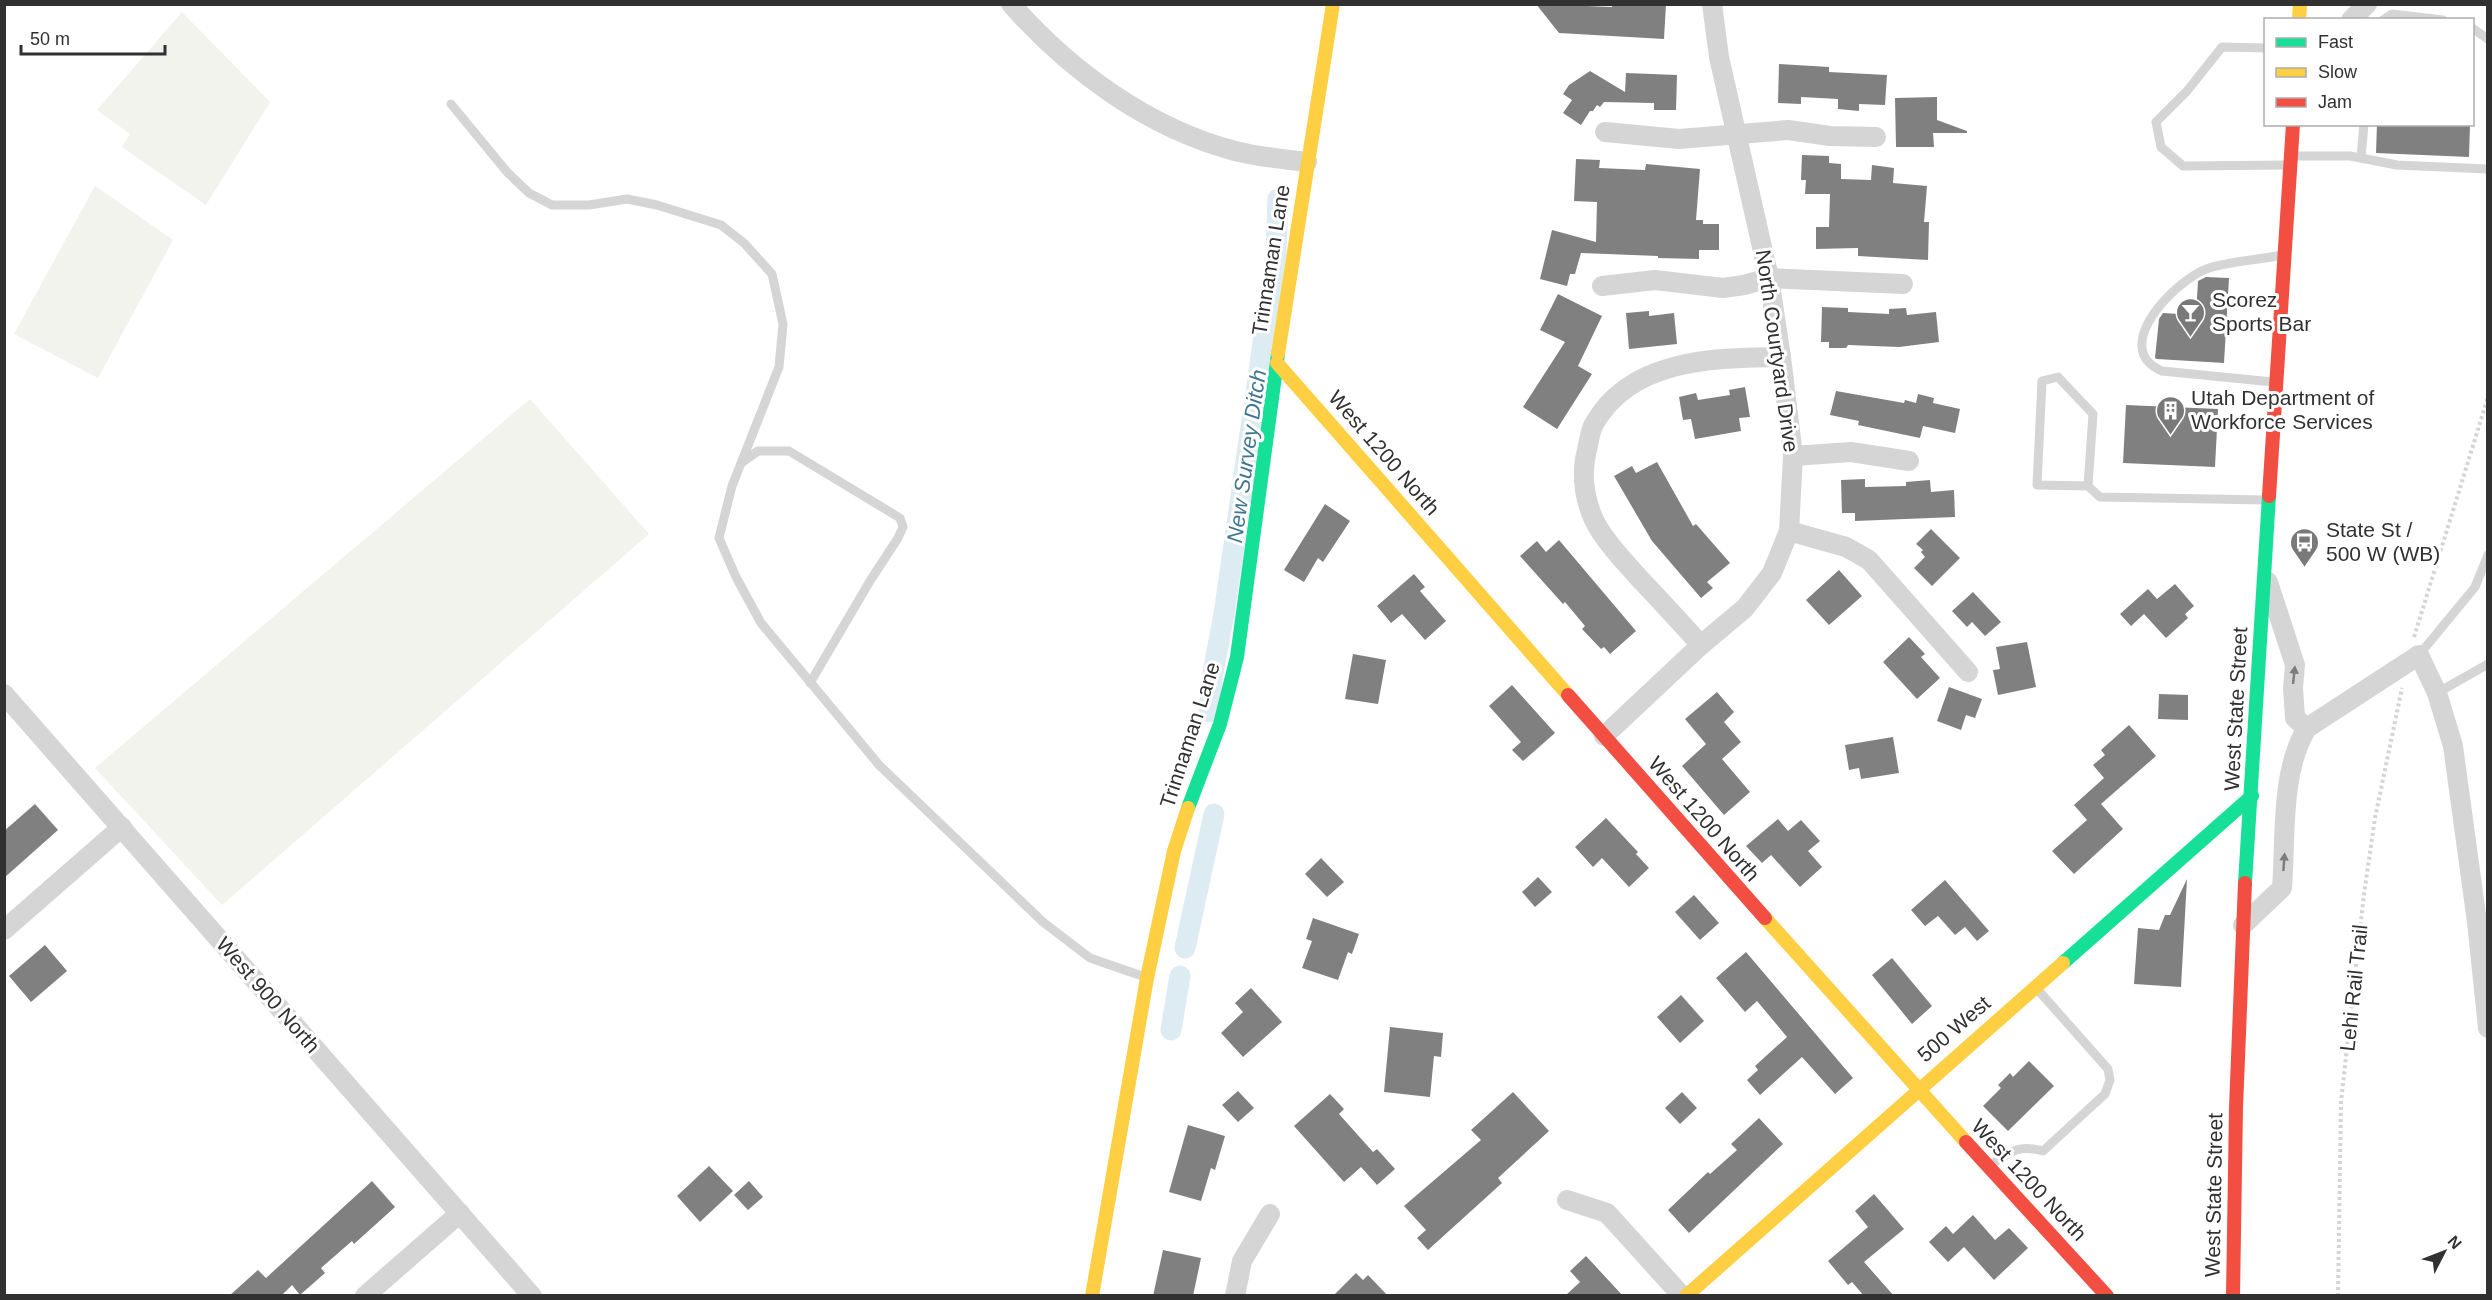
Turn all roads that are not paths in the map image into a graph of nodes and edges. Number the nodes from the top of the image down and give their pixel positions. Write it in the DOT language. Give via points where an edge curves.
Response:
graph roads {
  1 [pos="1011,4"];
  2 [pos="1333,4"];
  3 [pos="1712,4"];
  4 [pos="2367,4"];
  5 [pos="2353,18"];
  6 [pos="2386,18"];
  7 [pos="2426,18"];
  8 [pos="2474,29"];
  9 [pos="2487,39"];
  10 [pos="2264,48"];
  11 [pos="451,104"];
  12 [pos="2293,126"];
  13 [pos="2364,126"];
  14 [pos="1605,132"];
  15 [pos="1737,134"];
  16 [pos="1876,137"];
  17 [pos="2361,158"];
  18 [pos="2291,160"];
  19 [pos="1307,162"];
  20 [pos="2487,169"];
  21 [pos="2284,255"];
  22 [pos="1769,278"];
  23 [pos="1904,284"];
  24 [pos="1602,286"];
  25 [pos="1781,357"];
  26 [pos="1276,363"];
  27 [pos="2276,382"];
  28 [pos="1793,456"];
  29 [pos="1908,461"];
  30 [pos="742,462"];
  31 [pos="2088,486"];
  32 [pos="2268,500"];
  33 [pos="1789,531"];
  34 [pos="2487,555"];
  35 [pos="2264,569"];
  36 [pos="1701,645"];
  37 [pos="2419,655"];
  38 [pos="2487,664"];
  39 [pos="1968,672"];
  40 [pos="810,683"];
  41 [pos="2437,693"];
  42 [pos="4,694"];
  43 [pos="2307,728"];
  44 [pos="1604,736"];
  45 [pos="2252,796"];
  46 [pos="122,827"];
  47 [pos="2482,918"];
  48 [pos="2243,925"];
  49 [pos="4,930"];
  50 [pos="1147,978"];
  51 [pos="2035,986"];
  52 [pos="2487,1028"];
  53 [pos="1917,1090"];
  54 [pos="1989,1166"];
  55 [pos="1567,1200"];
  56 [pos="460,1213"];
  57 [pos="1270,1214"];
  58 [pos="365,1296"];
  59 [pos="532,1296"];
  60 [pos="1092,1296"];
  61 [pos="1235,1296"];
  62 [pos="1684,1296"];
  63 [pos="2107,1296"];
  64 [pos="2233,1296"];
  1 -- 19 [label="street" via="1058,53 1146,114 1235,151"];
  2 -- 19 [label="street, Trinnaman Lane"];
  3 -- 15 [label="street, North Courtyard Drive" via="1719,57"];
  4 -- 5 [label="street"];
  6 -- 7 [label="lane" via="2392,14"];
  8 -- 9 [label="lane"];
  10 -- 18 [label="lane" via="2222,47 2156,122 2161,147 2183,166"];
  11 -- 30 [label="lane" via="529,193 552,205 627,200 714,222 744,243 772,274 783,324 779,367"];
  12 -- 18 [label="street, West State Street"];
  13 -- 17 [label="lane"];
  14 -- 15 [label="street" via="1679,140"];
  15 -- 16 [label="street" via="1788,130"];
  15 -- 22 [label="street, North Courtyard Drive"];
  17 -- 18 [label="lane"];
  17 -- 20 [label="lane" via="2397,165"];
  18 -- 21 [label="street, West State Street"];
  19 -- 26 [label="street, Trinnaman Lane"];
  21 -- 27 [label="street, West State Street"];
  21 -- 27 [label="lane" via="2208,269 2192,277 2149,320 2141,344 2150,366 2162,371"];
  22 -- 23 [label="street"];
  22 -- 24 [label="street" via="1723,288 1655,280"];
  22 -- 25 [label="street, North Courtyard Drive"];
  25 -- 28 [label="street, North Courtyard Drive"];
  25 -- 36 [label="street" via="1741,357 1660,370 1630,384 1610,401 1593,426 1585,458 1584,491 1590,511 1614,551"];
  26 -- 44 [label="street, West 1200 North"];
  26 -- 50 [label="street, Trinnaman Lane" via="1237,657 1220,724 1174,851"];
  27 -- 32 [label="street, West State Street"];
  28 -- 29 [label="street" via="1851,452"];
  28 -- 33 [label="street, North Courtyard Drive"];
  30 -- 40 [label="lane" via="719,538 761,623"];
  30 -- 40 [label="lane" via="758,451 789,451 900,518 903,527"];
  31 -- 31 [label="lane" via="2093,414 2058,377 2042,381 2037,484"];
  31 -- 32 [label="lane" via="2100,496"];
  32 -- 35 [label="street, West State Street"];
  33 -- 36 [label="street, North Courtyard Drive" via="1772,573 1752,599"];
  33 -- 39 [label="street" via="1846,547 1869,560"];
  34 -- 37 [label="lane" via="2475,587"];
  43 -- 35 [label="street, one-way" via="2295,718 2295,665"];
  35 -- 45 [label="street, West State Street"];
  36 -- 44 [label="street, North Courtyard Drive"];
  37 -- 41 [label="street"];
  37 -- 43 [label="street"];
  38 -- 41 [label="lane"];
  40 -- 50 [label="lane" via="879,765 1043,922 1090,958"];
  41 -- 47 [label="street" via="2453,746"];
  42 -- 46 [label="street, West 900 North"];
  48 -- 43 [label="street, one-way" via="2282,888 2289,783 2298,743"];
  44 -- 53 [label="street, West 1200 North"];
  45 -- 48 [label="street, West State Street"];
  45 -- 51 [label="street, 500 West"];
  46 -- 49 [label="street"];
  46 -- 56 [label="street, West 900 North"];
  47 -- 52 [label="street"];
  48 -- 64 [label="street, West State Street"];
  50 -- 60 [label="street, Trinnaman Lane"];
  51 -- 53 [label="street, 500 West"];
  51 -- 54 [label="lane" via="2108,1069 2110,1080 2105,1094 2043,1151 2027,1147 2014,1150"];
  53 -- 54 [label="street, West 1200 North"];
  53 -- 62 [label="street, 500 West"];
  54 -- 63 [label="street, West 1200 North"];
  55 -- 62 [label="street" via="1607,1213"];
  56 -- 58 [label="street"];
  56 -- 59 [label="street, West 900 North"];
  57 -- 61 [label="street" via="1242,1261"];
}
